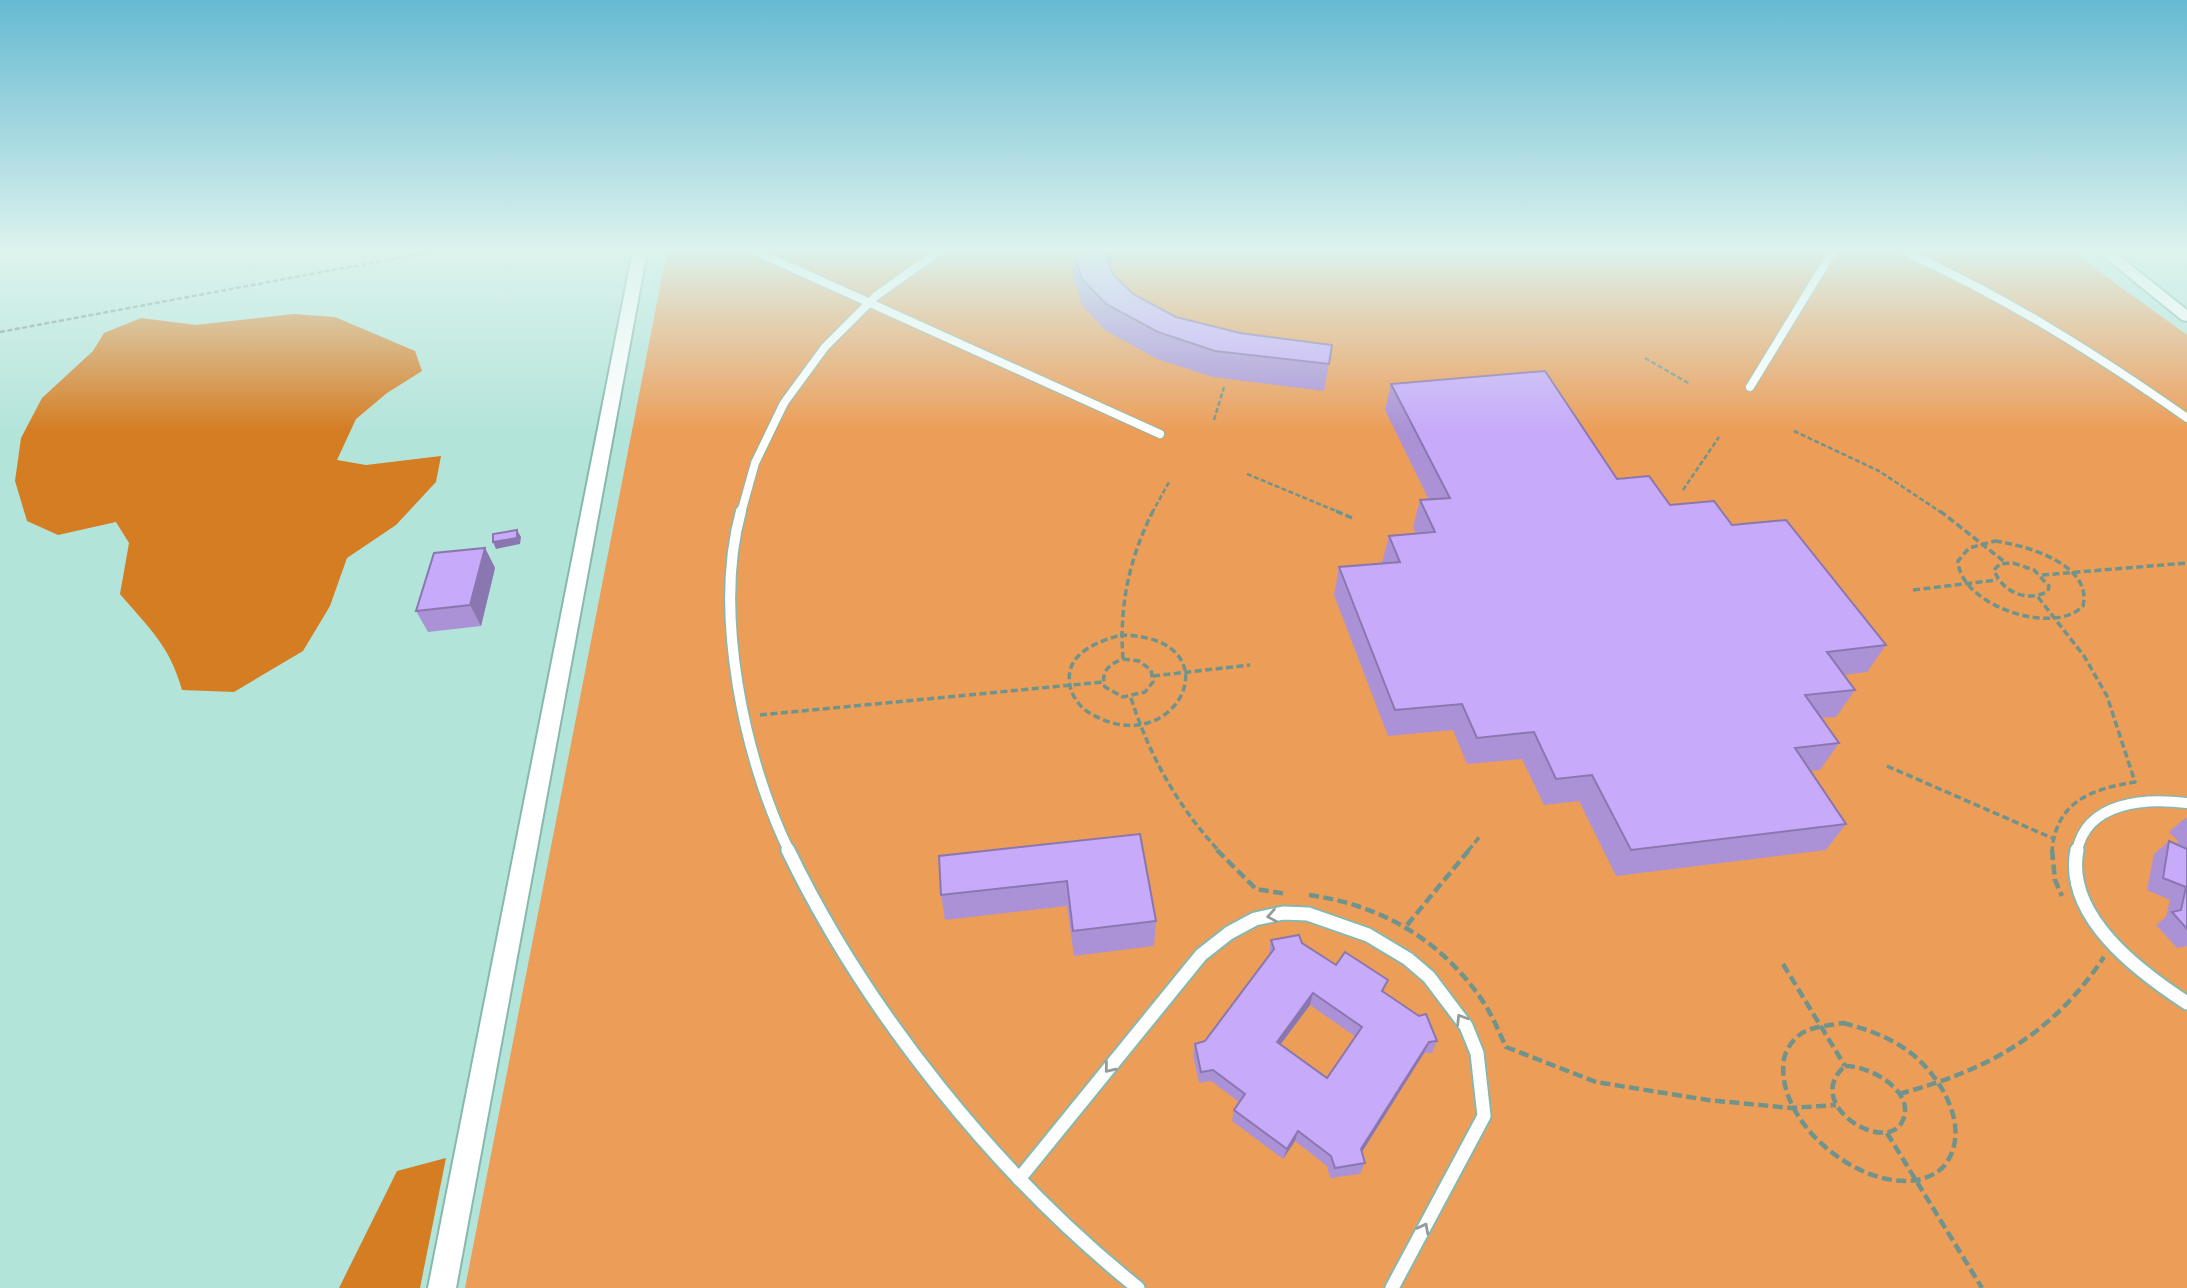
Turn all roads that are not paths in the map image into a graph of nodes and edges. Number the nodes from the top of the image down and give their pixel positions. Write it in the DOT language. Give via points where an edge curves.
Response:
graph roads {
  1 [pos="629,311"];
  2 [pos="861,311"];
  3 [pos="888,311"];
  4 [pos="1796,311"];
  5 [pos="2024,311"];
  6 [pos="1750,387"];
  7 [pos="2187,418"];
  8 [pos="1160,434"];
  9 [pos="2187,803"];
  10 [pos="2187,1003"];
  11 [pos="1019,1179"];
  12 [pos="442,1288"];
  13 [pos="1138,1288"];
  14 [pos="1392,1288"];
  1 -- 12 [label="street"];
  2 -- 11 [label="lane" via="805,369 775,415 747,480 732,546 733,668 765,797 800,874 857,974 921,1063"];
  3 -- 8 [label="lane"];
  4 -- 6 [label="lane"];
  5 -- 7 [label="lane" via="2106,360"];
  9 -- 10 [label="lane" via="2148,799 2120,804 2099,815 2076,848 2077,875 2092,916 2132,962"];
  11 -- 13 [label="lane" via="1093,1253"];
  14 -- 11 [label="lane, one-way" via="1483,1116 1478,1053 1466,1026 1429,977 1390,947 1308,914 1267,916 1229,933 1201,955"];
}
